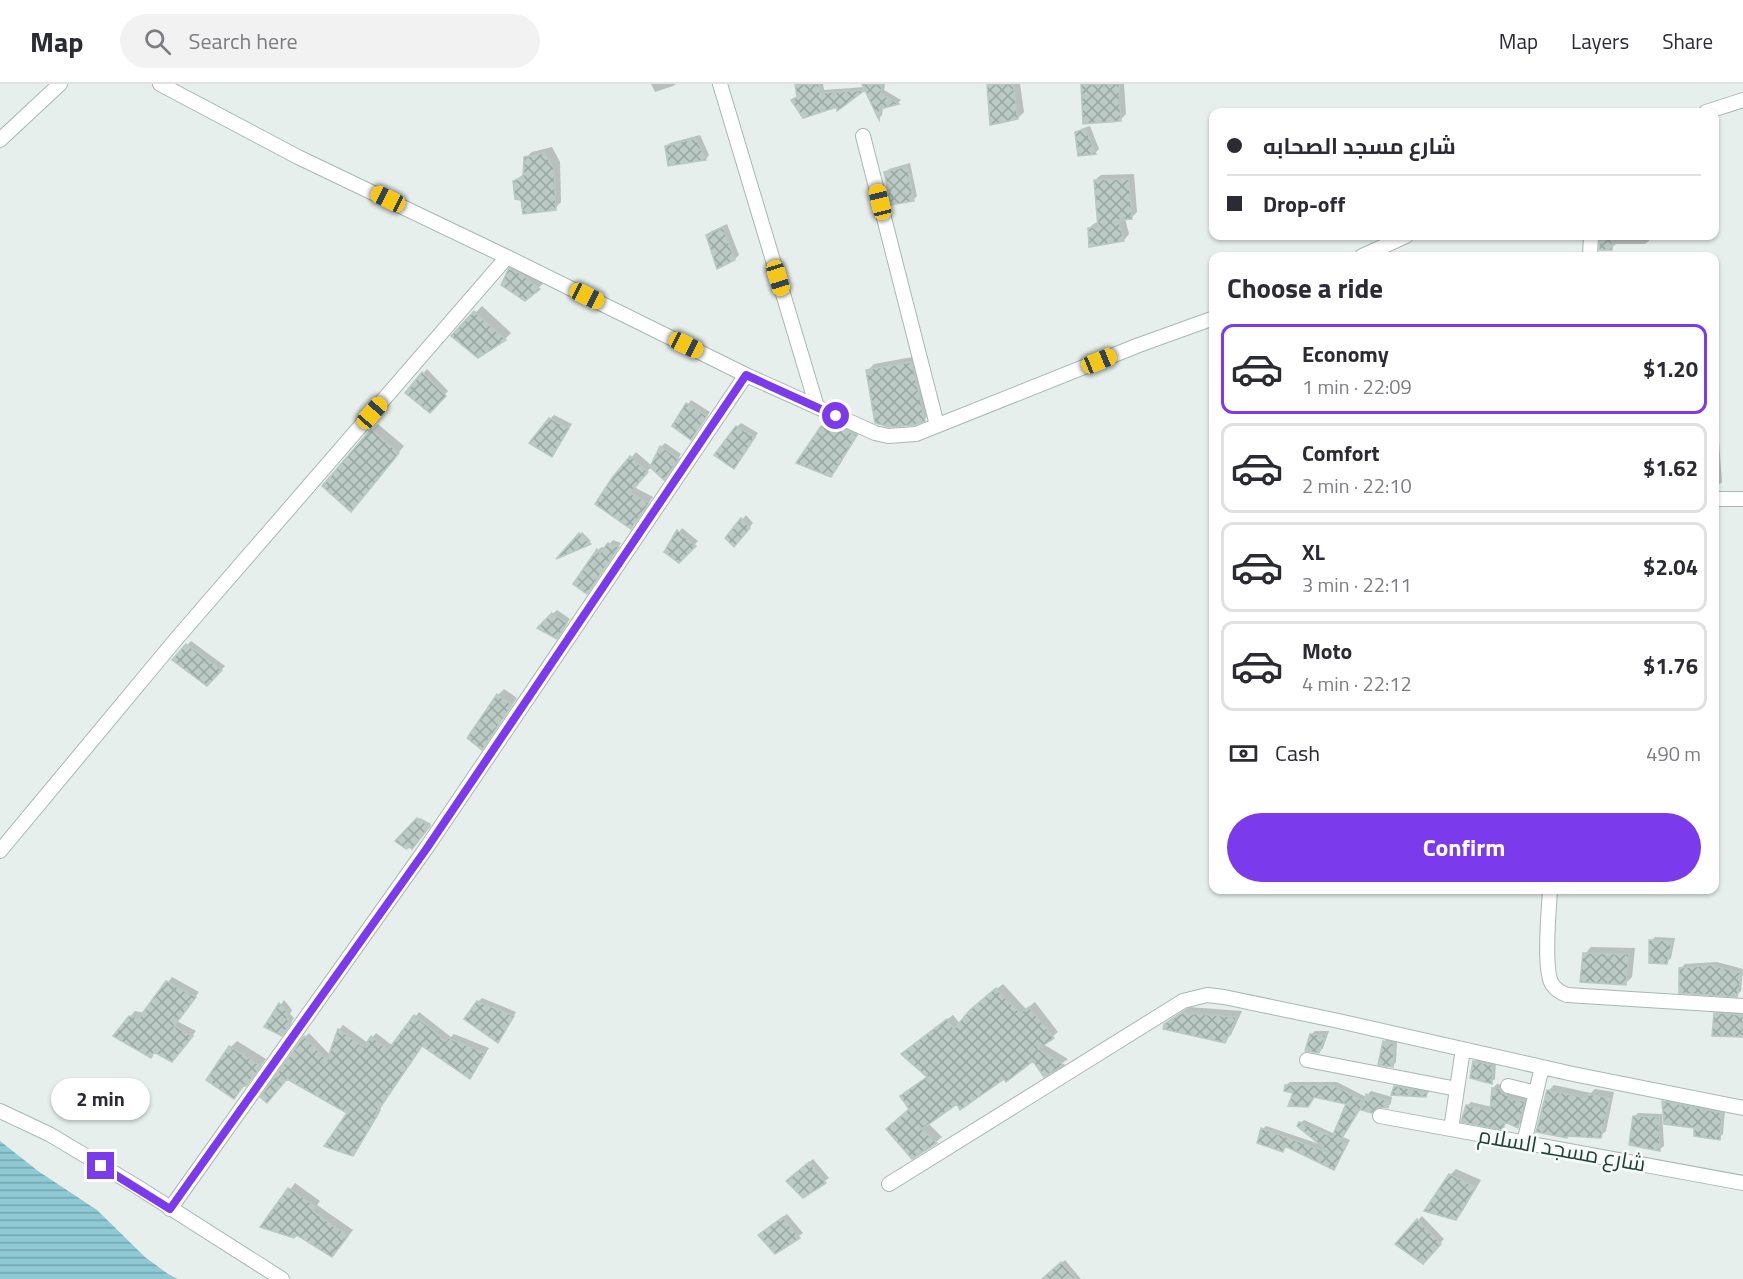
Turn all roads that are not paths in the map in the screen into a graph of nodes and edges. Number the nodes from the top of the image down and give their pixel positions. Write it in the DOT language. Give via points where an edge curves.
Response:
graph roads {
  1 [pos="60,84"];
  2 [pos="160,84"];
  3 [pos="720,84"];
  4 [pos="1743,100"];
  5 [pos="1718,108"];
  6 [pos="863,136"];
  7 [pos="0,140"];
  8 [pos="1397,240"];
  9 [pos="1371,252"];
  10 [pos="507,257"];
  11 [pos="1209,320"];
  12 [pos="746,375"];
  13 [pos="817,407"];
  14 [pos="937,425"];
  15 [pos="1719,499"];
  16 [pos="1743,499"];
  17 [pos="0,851"];
  18 [pos="1550,894"];
  19 [pos="1743,1006"];
  20 [pos="1463,1049"];
  21 [pos="1307,1060"];
  22 [pos="1542,1067"];
  23 [pos="1508,1086"];
  24 [pos="1457,1089"];
  25 [pos="1536,1093"];
  26 [pos="1743,1108"];
  27 [pos="0,1111"];
  28 [pos="1380,1116"];
  29 [pos="1451,1129"];
  30 [pos="1524,1143"];
  31 [pos="1743,1183"];
  32 [pos="890,1184"];
  33 [pos="170,1209"];
  34 [pos="282,1279"];
  1 -- 7 [label="street"];
  2 -- 10 [label="street" via="298,157"];
  3 -- 13 [label="street"];
  4 -- 5 [label="street"];
  6 -- 14 [label="street"];
  8 -- 9 [label="street"];
  10 -- 12 [label="street"];
  10 -- 17 [label="street" via="177,638"];
  11 -- 14 [label="street"];
  12 -- 13 [label="street"];
  12 -- 33 [label="street" via="427,848"];
  13 -- 14 [label="street" via="888,436 916,434"];
  15 -- 16 [label="street"];
  18 -- 19 [label="street" via="1547,969 1558,991 1567,995"];
  20 -- 22 [label="street"];
  20 -- 24 [label="street"];
  20 -- 32 [label="street" via="1224,997 1194,997 1183,1000"];
  21 -- 24 [label="street"];
  22 -- 25 [label="street"];
  22 -- 26 [label="street"];
  23 -- 25 [label="street"];
  24 -- 29 [label="street"];
  25 -- 30 [label="street"];
  27 -- 33 [label="street" via="48,1134"];
  28 -- 29 [label="street, شارع مسجد السلام"];
  29 -- 30 [label="street, شارع مسجد السلام"];
  30 -- 31 [label="street, شارع مسجد السلام"];
  33 -- 34 [label="street"];
}
